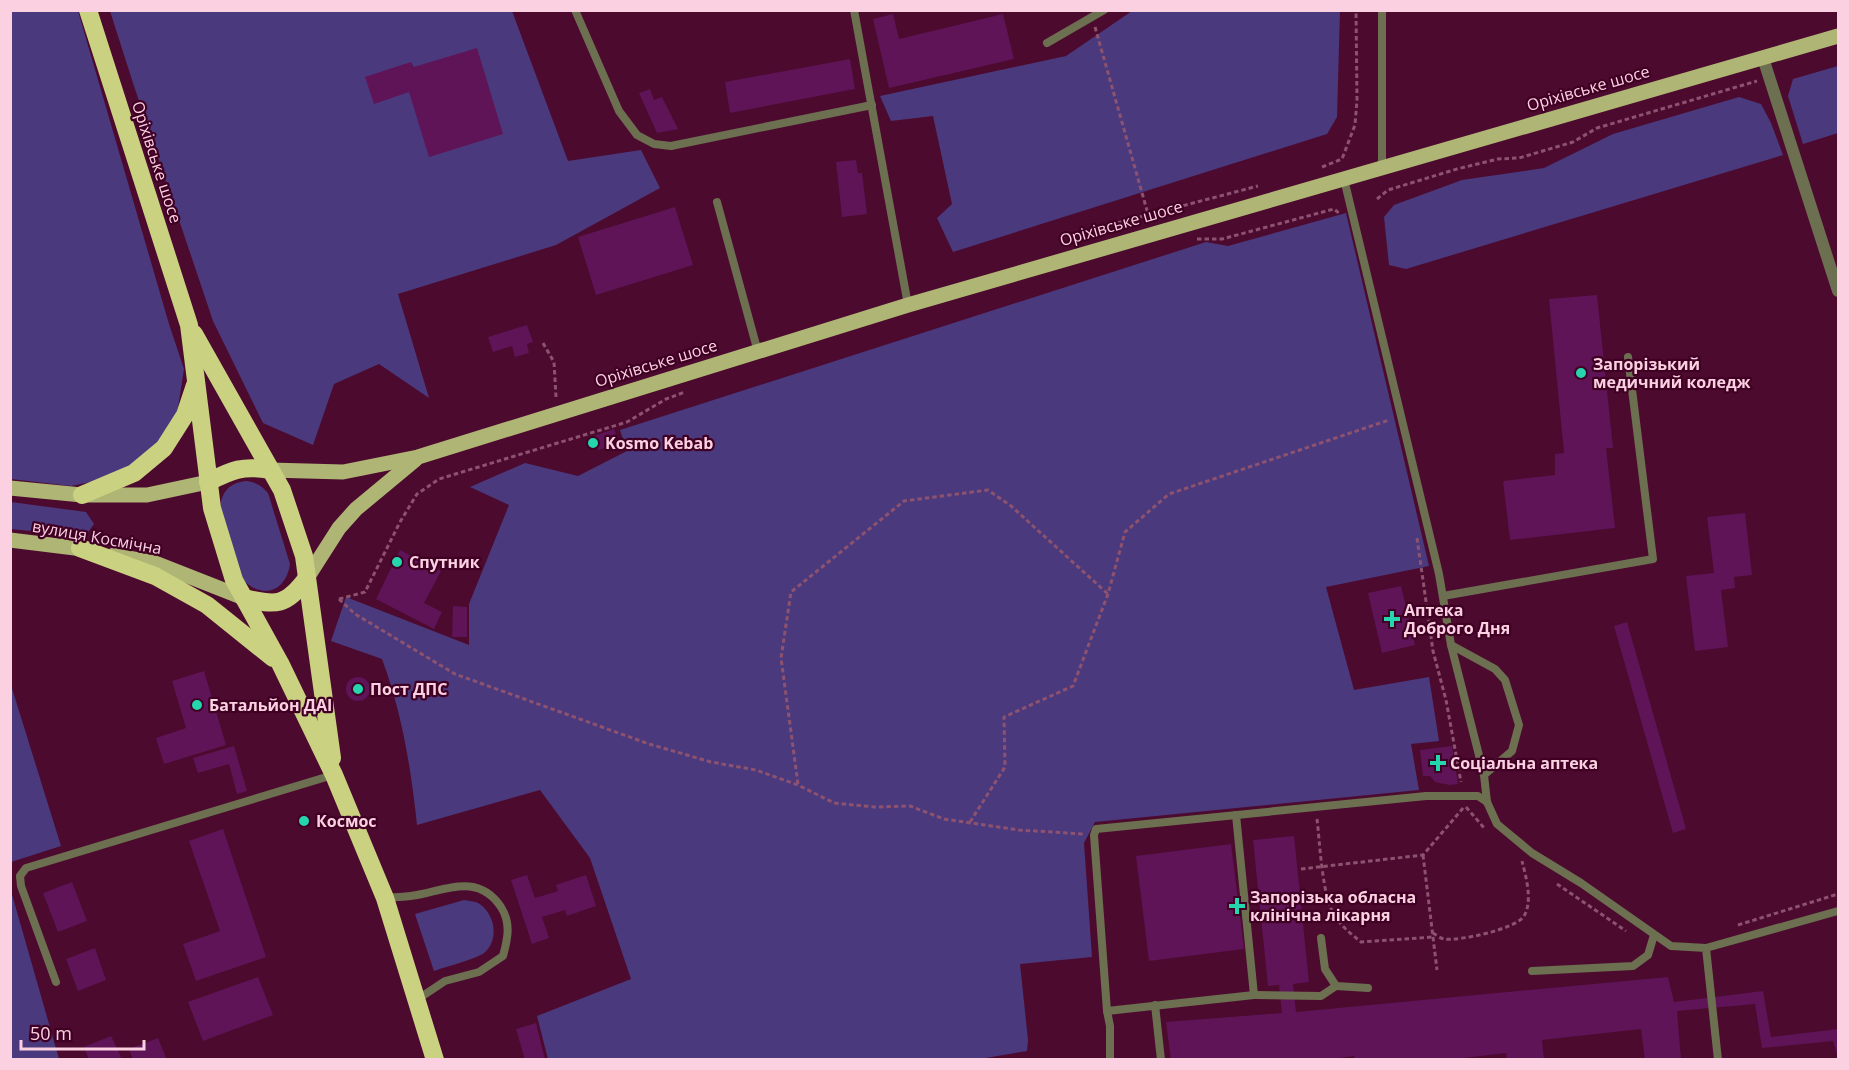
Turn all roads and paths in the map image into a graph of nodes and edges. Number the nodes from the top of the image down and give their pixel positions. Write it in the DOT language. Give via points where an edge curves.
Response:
graph roads {
  1 [pos="88,10"];
  2 [pos="575,10"];
  3 [pos="854,10"];
  4 [pos="1104,10"];
  5 [pos="1356,10"];
  6 [pos="1382,10"];
  7 [pos="1092,17"];
  8 [pos="1839,36"];
  9 [pos="1047,43"];
  10 [pos="1763,58"];
  11 [pos="1769,77"];
  12 [pos="872,105"];
  13 [pos="1382,168"];
  14 [pos="1316,170"];
  15 [pos="1344,179"];
  16 [pos="1262,185"];
  17 [pos="1377,199"];
  18 [pos="717,202"];
  19 [pos="1334,209"];
  20 [pos="1148,214"];
  21 [pos="1060,238"];
  22 [pos="1191,239"];
  23 [pos="1839,291"];
  24 [pos="908,305"];
  25 [pos="189,325"];
  26 [pos="543,343"];
  27 [pos="758,352"];
  28 [pos="1628,357"];
  29 [pos="197,378"];
  30 [pos="686,392"];
  31 [pos="556,414"];
  32 [pos="1402,416"];
  33 [pos="418,457"];
  34 [pos="270,470"];
  35 [pos="208,482"];
  36 [pos="10,488"];
  37 [pos="82,495"];
  38 [pos="10,540"];
  39 [pos="1417,540"];
  40 [pos="80,548"];
  41 [pos="307,578"];
  42 [pos="1108,594"];
  43 [pos="1443,596"];
  44 [pos="244,598"];
  45 [pos="1451,645"];
  46 [pos="280,663"];
  47 [pos="334,775"];
  48 [pos="1484,775"];
  49 [pos="1461,782"];
  50 [pos="798,785"];
  51 [pos="1487,802"];
  52 [pos="1465,805"];
  53 [pos="1236,815"];
  54 [pos="1317,819"];
  55 [pos="970,822"];
  56 [pos="1094,835"];
  57 [pos="1423,855"];
  58 [pos="1521,858"];
  59 [pos="1323,866"];
  60 [pos="1301,869"];
  61 [pos="1839,894"];
  62 [pos="385,898"];
  63 [pos="1839,911"];
  64 [pos="1732,927"];
  65 [pos="1433,935"];
  66 [pos="1654,935"];
  67 [pos="1321,938"];
  68 [pos="1706,948"];
  69 [pos="1437,970"];
  70 [pos="1532,971"];
  71 [pos="56,982"];
  72 [pos="1336,986"];
  73 [pos="1368,988"];
  74 [pos="1254,995"];
  75 [pos="416,1000"];
  76 [pos="1155,1005"];
  77 [pos="1107,1011"];
  78 [pos="435,1059"];
  79 [pos="1110,1059"];
  80 [pos="1161,1059"];
  81 [pos="1718,1059"];
  1 -- 25 [label="highway, Оріхівське шосе"];
  2 -- 12 [label="lane" via="619,111 637,135 654,144 671,146"];
  3 -- 12 [label="lane"];
  4 -- 7 [label="lane"];
  5 -- 14 [label="path" via="1355,125 1342,159"];
  6 -- 13 [label="lane"];
  7 -- 9 [label="lane"];
  7 -- 20 [label="path"];
  8 -- 10 [label="main road, Оріхівське шосе"];
  10 -- 11 [label="street"];
  10 -- 13 [label="main road, Оріхівське шосе"];
  11 -- 17 [label="path" via="1597,128 1573,142 1540,152 1456,169 1388,190"];
  11 -- 23 [label="street"];
  12 -- 24 [label="lane"];
  13 -- 15 [label="main road, Оріхівське шосе"];
  15 -- 24 [label="main road, Оріхівське шосе"];
  15 -- 32 [label="lane"];
  16 -- 20 [label="path"];
  18 -- 27 [label="lane"];
  19 -- 22 [label="path" via="1222,239"];
  20 -- 21 [label="path"];
  24 -- 27 [label="main road, Оріхівське шосе"];
  25 -- 29 [label="highway"];
  25 -- 34 [label="highway"];
  26 -- 31 [label="path" via="554,362"];
  27 -- 31 [label="main road, Оріхівське шосе"];
  28 -- 43 [label="lane" via="1653,559"];
  29 -- 35 [label="highway"];
  29 -- 37 [label="highway" via="185,415 164,448 134,473"];
  30 -- 50 [label="path" via="627,422 439,479 417,494 365,592 339,599 356,614 455,674 649,744 756,770"];
  31 -- 33 [label="main road, Оріхівське шосе"];
  32 -- 42 [label="path" via="1170,494 1125,532"];
  32 -- 43 [label="lane"];
  33 -- 34 [label="main road, Оріхівське шосе" via="343,472"];
  33 -- 41 [label="main road, Оріхівське шосе" via="356,509"];
  34 -- 35 [label="highway" via="236,468"];
  34 -- 41 [label="highway" via="282,490"];
  35 -- 37 [label="main road" via="147,495"];
  35 -- 44 [label="highway" via="234,580"];
  36 -- 37 [label="main road"];
  38 -- 40 [label="main road, вулиця Космічна"];
  39 -- 49 [label="path" via="1433,651"];
  40 -- 44 [label="main road, вулиця Космічна" via="155,563"];
  40 -- 46 [label="highway" via="155,576 207,605"];
  41 -- 44 [label="highway" via="294,595 279,602 266,604"];
  41 -- 47 [label="highway"];
  42 -- 50 [label="path" via="988,490 904,501 790,592 781,658"];
  42 -- 55 [label="path" via="1073,686 1004,717 1005,767"];
  43 -- 45 [label="lane"];
  44 -- 46 [label="highway"];
  45 -- 48 [label="lane"];
  45 -- 48 [label="lane" via="1496,669 1504,680 1519,725 1512,751"];
  46 -- 47 [label="highway"];
  47 -- 62 [label="highway"];
  47 -- 71 [label="lane" via="26,868 20,876 21,886"];
  48 -- 51 [label="lane"];
  50 -- 55 [label="path" via="834,803 910,806 944,819"];
  51 -- 53 [label="lane" via="1478,796 1426,796"];
  51 -- 66 [label="lane" via="1497,824 1532,854"];
  52 -- 57 [label="path"];
  53 -- 56 [label="lane" via="1096,829"];
  53 -- 74 [label="lane"];
  54 -- 59 [label="path"];
  55 -- 56 [label="path"];
  56 -- 77 [label="lane"];
  57 -- 59 [label="path"];
  57 -- 65 [label="path"];
  58 -- 65 [label="path" via="1528,900 1524,917 1507,929 1473,936 1444,939"];
  59 -- 60 [label="path"];
  59 -- 65 [label="path" via="1327,898 1334,914 1361,942"];
  61 -- 64 [label="path"];
  62 -- 75 [label="highway"];
  62 -- 75 [label="lane" via="420,895 450,886 480,888 495,899 506,915 509,935 503,956 479,972 446,981"];
  63 -- 68 [label="lane"];
  65 -- 69 [label="path"];
  66 -- 68 [label="lane" via="1671,946"];
  66 -- 70 [label="lane" via="1648,955 1633,966"];
  67 -- 72 [label="lane" via="1326,969"];
  68 -- 81 [label="lane"];
  72 -- 73 [label="lane"];
  72 -- 74 [label="lane" via="1321,996"];
  74 -- 76 [label="lane"];
  75 -- 78 [label="highway"];
  76 -- 77 [label="lane"];
  76 -- 80 [label="lane"];
  77 -- 79 [label="lane"];
}
